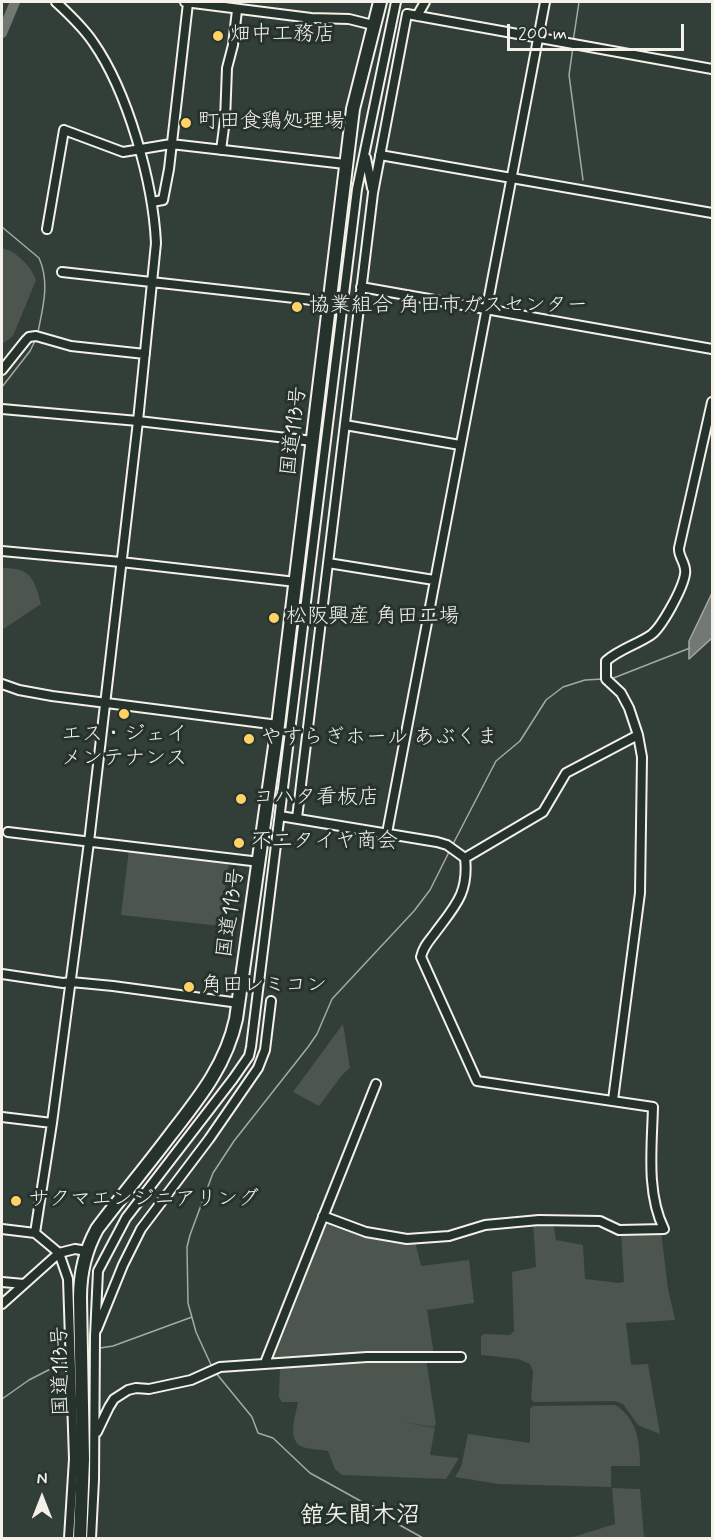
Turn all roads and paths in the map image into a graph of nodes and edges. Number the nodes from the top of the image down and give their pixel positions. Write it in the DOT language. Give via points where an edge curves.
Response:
graph roads {
  1 [pos="56,2"];
  2 [pos="187,2"];
  3 [pos="380,2"];
  4 [pos="384,2"];
  5 [pos="396,2"];
  6 [pos="425,2"];
  7 [pos="545,2"];
  8 [pos="237,9"];
  9 [pos="417,16"];
  10 [pos="375,20"];
  11 [pos="538,38"];
  12 [pos="712,69"];
  13 [pos="171,144"];
  14 [pos="221,150"];
  15 [pos="138,151"];
  16 [pos="365,154"];
  17 [pos="381,154"];
  18 [pos="345,164"];
  19 [pos="511,178"];
  20 [pos="373,194"];
  21 [pos="152,202"];
  22 [pos="712,213"];
  23 [pos="47,229"];
  24 [pos="62,272"];
  25 [pos="151,284"];
  26 [pos="361,287"];
  27 [pos="330,302"];
  28 [pos="486,308"];
  29 [pos="712,349"];
  30 [pos="145,354"];
  31 [pos="2,370"];
  32 [pos="712,402"];
  33 [pos="2,409"];
  34 [pos="138,421"];
  35 [pos="345,425"];
  36 [pos="313,441"];
  37 [pos="460,445"];
  38 [pos="2,551"];
  39 [pos="121,562"];
  40 [pos="328,563"];
  41 [pos="434,580"];
  42 [pos="296,582"];
  43 [pos="2,684"];
  44 [pos="105,703"];
  45 [pos="278,725"];
  46 [pos="638,735"];
  47 [pos="280,816"];
  48 [pos="297,818"];
  49 [pos="8,832"];
  50 [pos="387,833"];
  51 [pos="88,842"];
  52 [pos="465,858"];
  53 [pos="260,862"];
  54 [pos="2,974"];
  55 [pos="71,982"];
  56 [pos="271,1001"];
  57 [pos="239,1003"];
  58 [pos="376,1084"];
  59 [pos="613,1100"];
  60 [pos="2,1117"];
  61 [pos="52,1123"];
  62 [pos="323,1216"];
  63 [pos="2,1229"];
  64 [pos="35,1233"];
  65 [pos="87,1251"];
  66 [pos="58,1253"];
  67 [pos="2,1282"];
  68 [pos="24,1284"];
  69 [pos="2,1304"];
  70 [pos="94,1336"];
  71 [pos="461,1357"];
  72 [pos="265,1363"];
  73 [pos="82,1410"];
  74 [pos="95,1438"];
  75 [pos="69,1539"];
  76 [pos="80,1539"];
  77 [pos="91,1539"];
  1 -- 15 [label="street" via="93,41 110,69"];
  2 -- 8 [label="street"];
  2 -- 13 [label="street"];
  3 -- 10 [label="highway, 国道113号"];
  4 -- 10 [label="street"];
  5 -- 16 [label="street"];
  6 -- 9 [label="street"];
  7 -- 11 [label="street"];
  8 -- 10 [label="street" via="311,18"];
  8 -- 14 [label="street" via="226,76"];
  9 -- 11 [label="street"];
  9 -- 17 [label="street" via="407,14"];
  10 -- 18 [label="highway, 国道113号" via="353,109"];
  11 -- 12 [label="street"];
  11 -- 19 [label="street"];
  13 -- 14 [label="street"];
  13 -- 15 [label="street"];
  13 -- 21 [label="street" via="163,200"];
  14 -- 18 [label="street"];
  15 -- 21 [label="street"];
  15 -- 23 [label="street" via="123,153 64,130"];
  16 -- 20 [label="street"];
  16 -- 47 [label="street" via="348,255"];
  17 -- 19 [label="street"];
  17 -- 20 [label="street"];
  18 -- 27 [label="highway, 国道113号"];
  19 -- 22 [label="street"];
  19 -- 28 [label="street"];
  20 -- 26 [label="street"];
  21 -- 25 [label="street" via="156,243"];
  24 -- 25 [label="street"];
  25 -- 27 [label="street"];
  25 -- 30 [label="street"];
  26 -- 28 [label="street"];
  26 -- 35 [label="street"];
  27 -- 36 [label="highway, 国道113号"];
  28 -- 29 [label="street"];
  28 -- 37 [label="street"];
  30 -- 31 [label="street" via="70,346 36,336 29,337"];
  30 -- 34 [label="street"];
  32 -- 46 [label="street" via="678,553 685,576 657,630 606,660 606,679 621,693"];
  33 -- 34 [label="street"];
  34 -- 36 [label="street"];
  34 -- 39 [label="street"];
  35 -- 37 [label="street"];
  35 -- 40 [label="street"];
  36 -- 42 [label="highway, 国道113号"];
  37 -- 41 [label="street"];
  38 -- 39 [label="street"];
  39 -- 42 [label="street"];
  39 -- 44 [label="street"];
  40 -- 41 [label="street"];
  40 -- 48 [label="street"];
  41 -- 50 [label="street"];
  42 -- 45 [label="highway, 国道113号"];
  43 -- 44 [label="street"];
  44 -- 45 [label="street"];
  44 -- 51 [label="street"];
  45 -- 53 [label="highway, 国道113号"];
  46 -- 52 [label="street" via="567,772 543,812"];
  46 -- 59 [label="street" via="642,757 640,893"];
  47 -- 48 [label="street"];
  47 -- 70 [label="street" via="249,1056 118,1232 98,1271"];
  48 -- 50 [label="street"];
  49 -- 51 [label="street"];
  50 -- 52 [label="street" via="447,845"];
  51 -- 53 [label="street"];
  51 -- 55 [label="street"];
  52 -- 59 [label="street" via="463,891 420,957 477,1081"];
  53 -- 57 [label="highway, 国道113号"];
  54 -- 55 [label="street"];
  55 -- 57 [label="street"];
  55 -- 61 [label="street"];
  56 -- 70 [label="street" via="265,1050 258,1068 141,1229"];
  57 -- 65 [label="highway, 国道113号" via="233,1033 216,1074 98,1229"];
  58 -- 62 [label="street"];
  59 -- 62 [label="street" via="653,1107 653,1186 656,1213 664,1229 619,1230 600,1221 539,1220 485,1225 449,1236 407,1239 366,1232"];
  60 -- 61 [label="street"];
  61 -- 64 [label="street"];
  62 -- 72 [label="street"];
  63 -- 64 [label="street"];
  64 -- 66 [label="street"];
  65 -- 66 [label="street"];
  65 -- 73 [label="highway, 国道113号" via="80,1298"];
  66 -- 68 [label="street"];
  66 -- 75 [label="street" via="68,1279 74,1458"];
  67 -- 68 [label="street"];
  68 -- 69 [label="street"];
  70 -- 74 [label="street"];
  71 -- 72 [label="street"];
  72 -- 74 [label="street" via="220,1367 191,1380 128,1390 114,1399"];
  73 -- 74 [label="street"];
  73 -- 76 [label="highway, 国道113号"];
  74 -- 77 [label="street"];
}
